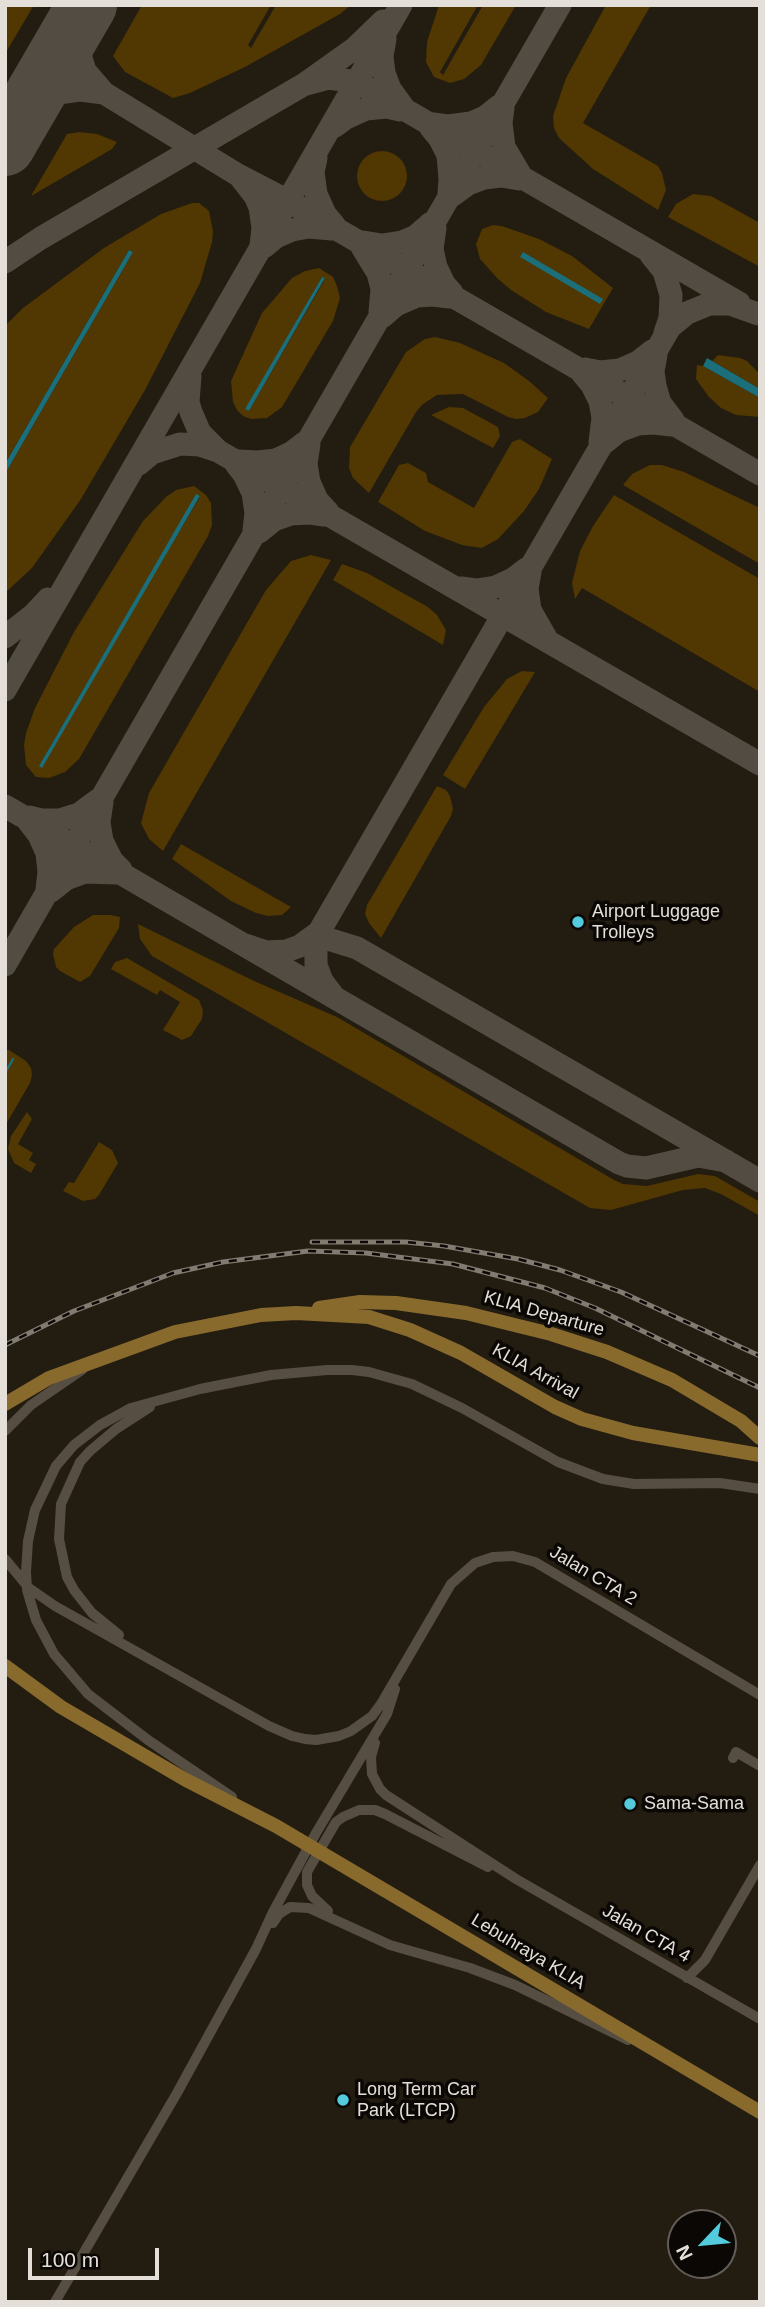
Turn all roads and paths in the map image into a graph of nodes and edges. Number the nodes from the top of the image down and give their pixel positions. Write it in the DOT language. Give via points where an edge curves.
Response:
graph roads {
  1 [pos="296,1313"];
  2 [pos="98,1359"];
  3 [pos="158,1401"];
  4 [pos="5,1404"];
  5 [pos="5,1431"];
  6 [pos="760,1438"];
  7 [pos="760,1455"];
  8 [pos="760,1489"];
  9 [pos="5,1559"];
  10 [pos="157,1662"];
  11 [pos="5,1666"];
  12 [pos="403,1666"];
  13 [pos="760,1695"];
  14 [pos="387,1714"];
  15 [pos="733,1758"];
  16 [pos="760,1766"];
  17 [pos="276,1826"];
  18 [pos="321,1836"];
  19 [pos="305,1865"];
  20 [pos="760,1865"];
  21 [pos="516,1880"];
  22 [pos="351,1926"];
  23 [pos="256,1949"];
  24 [pos="687,1978"];
  25 [pos="760,2019"];
  26 [pos="654,2049"];
  27 [pos="760,2112"];
  28 [pos="55,2302"];
  1 -- 2 [label="main road" via="176,1332"];
  1 -- 6 [label="main road, KLIA Departure" via="360,1302 396,1303 466,1313 551,1334 673,1380 725,1410"];
  1 -- 7 [label="main road, KLIA Arrival" via="380,1320 461,1353 582,1419"];
  2 -- 4 [label="main road" via="49,1378"];
  2 -- 5 [label="street" via="31,1405"];
  3 -- 8 [label="street" via="271,1375 369,1372 412,1384 558,1462 603,1479 634,1485 720,1483"];
  3 -- 10 [label="street" via="116,1429 80,1462 61,1504 59,1531 65,1570 83,1602 111,1630"];
  3 -- 17 [label="street" via="131,1408 100,1425 56,1466 30,1532 26,1573 30,1602 54,1654 88,1694"];
  9 -- 10 [label="street" via="29,1588 55,1606"];
  10 -- 12 [label="street" via="269,1726 316,1740 339,1736 362,1724 381,1704"];
  11 -- 17 [label="main road, Lebuhraya KLIA" via="61,1707"];
  12 -- 13 [label="street, Jalan CTA 2" via="458,1576 484,1559 513,1556 546,1568"];
  12 -- 14 [label="street"];
  14 -- 18 [label="street"];
  14 -- 21 [label="street" via="371,1757 372,1774 380,1789"];
  15 -- 16 [label="street" via="736,1752"];
  17 -- 26 [label="main road, Lebuhraya KLIA"];
  18 -- 19 [label="street"];
  18 -- 21 [label="street" via="343,1816 375,1810"];
  19 -- 22 [label="street" via="312,1896"];
  19 -- 23 [label="street" via="272,1914"];
  20 -- 24 [label="street" via="705,1959"];
  21 -- 24 [label="street, Jalan CTA 4"];
  22 -- 23 [label="street" via="303,1906 290,1906 279,1914"];
  22 -- 26 [label="street" via="390,1945 515,1985"];
  23 -- 28 [label="street"];
  24 -- 25 [label="street, Jalan CTA 4"];
  26 -- 27 [label="main road, Lebuhraya KLIA"];
}
